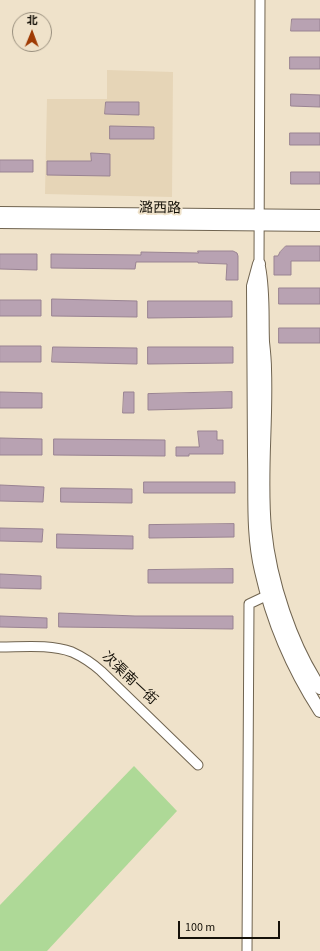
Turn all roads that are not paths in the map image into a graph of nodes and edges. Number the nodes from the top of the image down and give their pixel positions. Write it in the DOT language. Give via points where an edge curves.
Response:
graph roads {
  1 [pos="260,0"];
  2 [pos="0,213"];
  3 [pos="320,216"];
  4 [pos="259,220"];
  5 [pos="0,222"];
  6 [pos="320,226"];
  7 [pos="259,264"];
  8 [pos="268,595"];
  9 [pos="0,647"];
  10 [pos="320,688"];
  11 [pos="320,711"];
  12 [pos="198,765"];
  13 [pos="247,951"];
  1 -- 4 [label="street"];
  2 -- 4 [label="main road, 潞西路"];
  3 -- 4 [label="main road, 潞西路"];
  4 -- 5 [label="main road, 潞西路"];
  4 -- 6 [label="main road, 潞西路"];
  4 -- 7 [label="street"];
  7 -- 8 [label="main road" via="253,286 254,508 261,571"];
  7 -- 10 [label="main road" via="265,370 263,490 271,569 288,621 307,666"];
  8 -- 11 [label="main road" via="282,637"];
  8 -- 13 [label="street" via="249,604"];
  9 -- 12 [label="street, 次渠南一街" via="50,648 70,652 86,659 102,671"];
}
